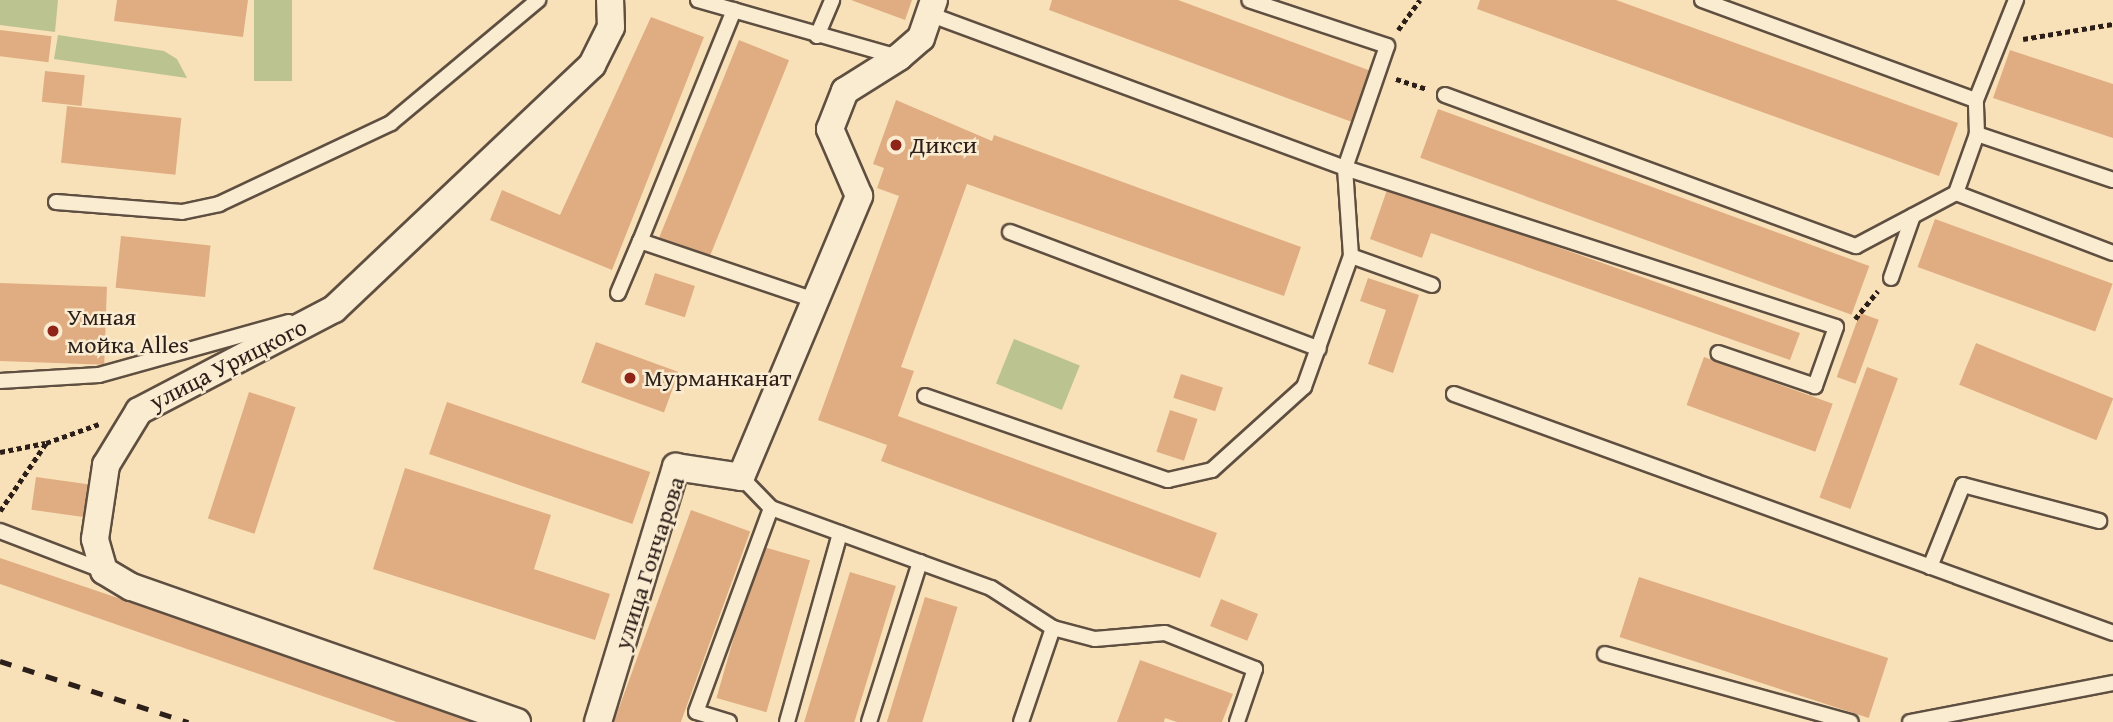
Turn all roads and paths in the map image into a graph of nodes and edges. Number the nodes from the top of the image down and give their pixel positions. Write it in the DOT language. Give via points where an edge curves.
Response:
graph roads {
  1 [pos="538,0"];
  2 [pos="610,0"];
  3 [pos="698,0"];
  4 [pos="832,0"];
  5 [pos="1249,0"];
  6 [pos="1420,0"];
  7 [pos="1702,0"];
  8 [pos="2016,0"];
  9 [pos="932,7"];
  10 [pos="734,10"];
  11 [pos="2113,24"];
  12 [pos="817,36"];
  13 [pos="2001,42"];
  14 [pos="1387,46"];
  15 [pos="899,57"];
  16 [pos="1378,73"];
  17 [pos="1445,95"];
  18 [pos="1976,100"];
  19 [pos="1977,134"];
  20 [pos="1345,168"];
  21 [pos="2113,180"];
  22 [pos="1956,193"];
  23 [pos="56,202"];
  24 [pos="1913,216"];
  25 [pos="1010,232"];
  26 [pos="640,241"];
  27 [pos="2113,253"];
  28 [pos="1352,256"];
  29 [pos="1891,278"];
  30 [pos="1432,285"];
  31 [pos="618,293"];
  32 [pos="817,301"];
  33 [pos="334,309"];
  34 [pos="1836,327"];
  35 [pos="1319,349"];
  36 [pos="1718,353"];
  37 [pos="0,381"];
  38 [pos="1454,394"];
  39 [pos="925,396"];
  40 [pos="139,411"];
  41 [pos="46,443"];
  42 [pos="0,452"];
  43 [pos="741,477"];
  44 [pos="771,508"];
  45 [pos="0,512"];
  46 [pos="2099,521"];
  47 [pos="0,531"];
  48 [pos="840,533"];
  49 [pos="920,562"];
  50 [pos="1930,567"];
  51 [pos="104,571"];
  52 [pos="1053,628"];
  53 [pos="2113,633"];
  54 [pos="1605,654"];
  55 [pos="2113,683"];
  56 [pos="694,717"];
  57 [pos="517,722"];
  58 [pos="598,722"];
  59 [pos="729,722"];
  60 [pos="787,722"];
  61 [pos="869,722"];
  62 [pos="1021,722"];
  63 [pos="1237,722"];
  64 [pos="1851,722"];
  65 [pos="1910,722"];
  1 -- 23 [label="lane" via="391,123 219,204 182,212"];
  2 -- 33 [label="street, улица Урицкого" via="611,27 580,77"];
  3 -- 10 [label="lane"];
  4 -- 12 [label="lane"];
  5 -- 14 [label="lane"];
  6 -- 14 [label="path"];
  7 -- 18 [label="lane"];
  8 -- 13 [label="lane"];
  9 -- 15 [label="street" via="921,38"];
  9 -- 20 [label="lane"];
  10 -- 12 [label="lane"];
  10 -- 26 [label="lane"];
  11 -- 13 [label="path"];
  12 -- 15 [label="lane"];
  13 -- 18 [label="lane"];
  14 -- 16 [label="lane"];
  15 -- 32 [label="street" via="845,91 830,129 859,196"];
  16 -- 17 [label="path"];
  16 -- 20 [label="lane"];
  17 -- 24 [label="lane" via="1856,246"];
  18 -- 19 [label="lane"];
  19 -- 21 [label="lane"];
  19 -- 22 [label="lane"];
  20 -- 28 [label="lane"];
  20 -- 34 [label="lane"];
  22 -- 24 [label="lane"];
  22 -- 27 [label="lane"];
  24 -- 29 [label="lane"];
  25 -- 35 [label="lane"];
  26 -- 31 [label="lane"];
  26 -- 32 [label="lane"];
  28 -- 30 [label="lane"];
  28 -- 35 [label="lane"];
  29 -- 34 [label="path" via="1851,325"];
  32 -- 43 [label="street"];
  33 -- 37 [label="lane" via="99,375"];
  33 -- 40 [label="street, улица Урицкого"];
  34 -- 36 [label="lane" via="1815,386"];
  35 -- 39 [label="lane" via="1304,387 1261,430 1212,470 1168,480"];
  38 -- 50 [label="lane"];
  40 -- 41 [label="path"];
  40 -- 51 [label="street, улица Урицкого" via="106,465 95,539"];
  41 -- 42 [label="path"];
  41 -- 45 [label="path"];
  43 -- 44 [label="lane"];
  43 -- 58 [label="street, улица Гончарова" via="676,467"];
  44 -- 48 [label="lane"];
  44 -- 56 [label="lane"];
  46 -- 50 [label="lane" via="1963,485"];
  47 -- 51 [label="lane"];
  48 -- 49 [label="lane"];
  48 -- 60 [label="lane"];
  49 -- 52 [label="lane" via="991,587"];
  49 -- 61 [label="lane"];
  50 -- 53 [label="lane"];
  51 -- 57 [label="street" via="131,587"];
  52 -- 62 [label="lane"];
  52 -- 63 [label="lane" via="1095,639 1165,633 1255,669"];
  54 -- 64 [label="lane"];
  55 -- 65 [label="lane"];
  56 -- 59 [label="lane"];
}
